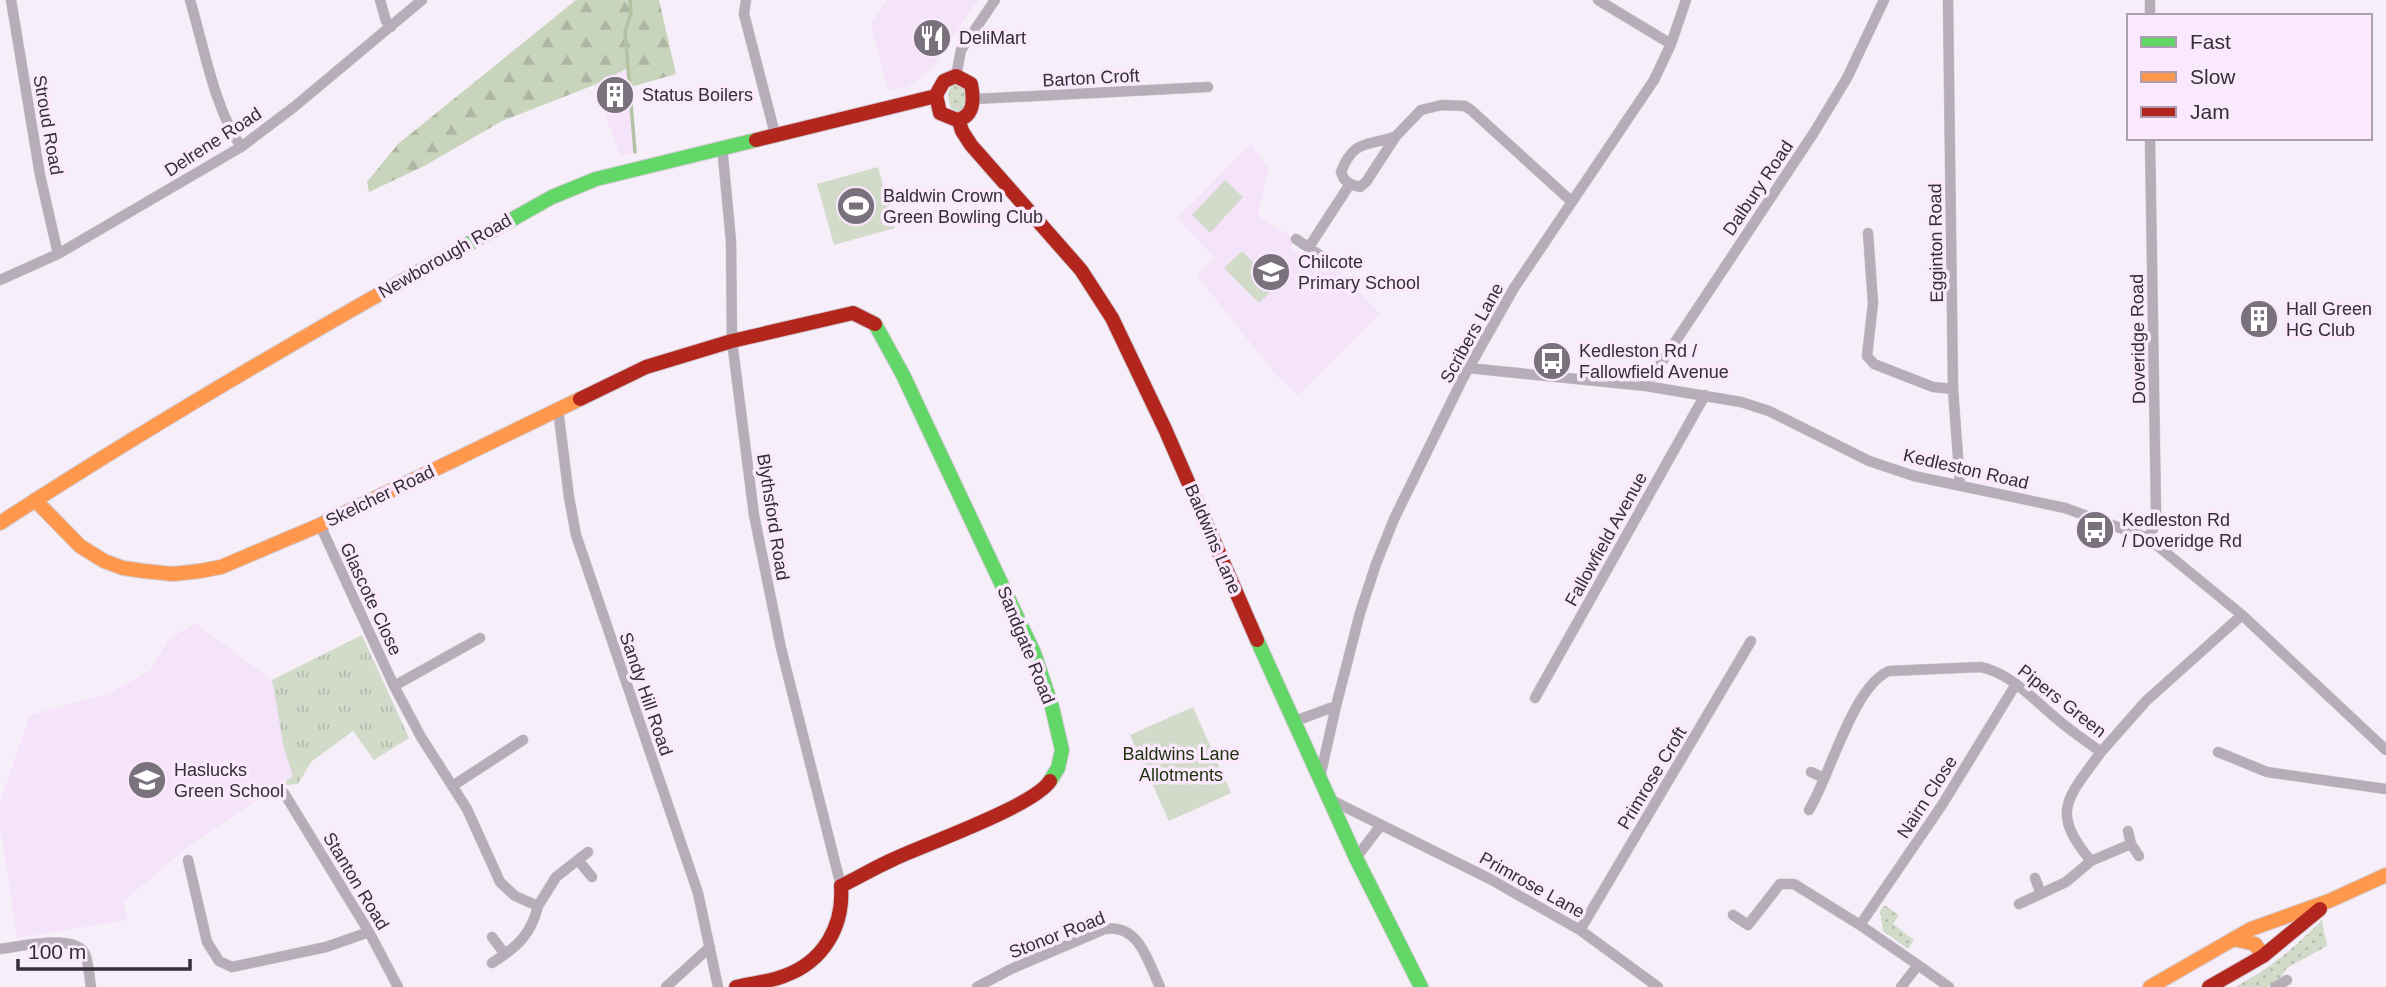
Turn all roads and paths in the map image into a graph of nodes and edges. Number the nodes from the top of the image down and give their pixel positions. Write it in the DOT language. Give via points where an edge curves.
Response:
graph roads {
  1 [pos="11,0"];
  2 [pos="190,0"];
  3 [pos="380,0"];
  4 [pos="422,0"];
  5 [pos="746,0"];
  6 [pos="995,0"];
  7 [pos="1598,0"];
  8 [pos="1686,0"];
  9 [pos="1884,0"];
  10 [pos="1948,0"];
  11 [pos="391,27"];
  12 [pos="1671,44"];
  13 [pos="956,76"];
  14 [pos="1208,88"];
  15 [pos="936,96"];
  16 [pos="975,99"];
  17 [pos="959,121"];
  18 [pos="775,134"];
  19 [pos="1396,136"];
  20 [pos="2150,140"];
  21 [pos="722,146"];
  22 [pos="241,147"];
  23 [pos="1350,184"];
  24 [pos="1571,201"];
  25 [pos="1868,233"];
  26 [pos="1296,239"];
  27 [pos="1309,247"];
  28 [pos="58,254"];
  29 [pos="1321,256"];
  30 [pos="0,280"];
  31 [pos="732,341"];
  32 [pos="1468,368"];
  33 [pos="1646,386"];
  34 [pos="1953,388"];
  35 [pos="1705,395"];
  36 [pos="558,409"];
  37 [pos="1960,485"];
  38 [pos="36,500"];
  39 [pos="0,523"];
  40 [pos="320,525"];
  41 [pos="2148,538"];
  42 [pos="2242,615"];
  43 [pos="480,638"];
  44 [pos="1751,641"];
  45 [pos="2016,684"];
  46 [pos="394,686"];
  47 [pos="1535,698"];
  48 [pos="1336,706"];
  49 [pos="1295,721"];
  50 [pos="523,740"];
  51 [pos="2386,750"];
  52 [pos="2101,751"];
  53 [pos="2218,752"];
  54 [pos="1811,772"];
  55 [pos="1320,777"];
  56 [pos="1824,778"];
  57 [pos="454,785"];
  58 [pos="2386,789"];
  59 [pos="284,793"];
  60 [pos="1331,800"];
  61 [pos="1809,810"];
  62 [pos="1381,825"];
  63 [pos="2128,831"];
  64 [pos="2131,844"];
  65 [pos="588,852"];
  66 [pos="2139,856"];
  67 [pos="1356,858"];
  68 [pos="188,860"];
  69 [pos="578,860"];
  70 [pos="2091,861"];
  71 [pos="2386,875"];
  72 [pos="592,877"];
  73 [pos="2035,878"];
  74 [pos="841,886"];
  75 [pos="2041,894"];
  76 [pos="2329,901"];
  77 [pos="2019,904"];
  78 [pos="538,906"];
  79 [pos="1733,915"];
  80 [pos="1860,925"];
  81 [pos="1580,930"];
  82 [pos="369,932"];
  83 [pos="492,937"];
  84 [pos="2233,939"];
  85 [pos="710,947"];
  86 [pos="0,949"];
  87 [pos="505,954"];
  88 [pos="2263,956"];
  89 [pos="492,962"];
  90 [pos="1918,965"];
  91 [pos="2287,980"];
  92 [pos="91,987"];
  93 [pos="398,987"];
  94 [pos="666,987"];
  95 [pos="718,987"];
  96 [pos="736,987"];
  97 [pos="977,987"];
  98 [pos="1160,987"];
  99 [pos="1420,987"];
  100 [pos="1658,987"];
  101 [pos="1901,987"];
  102 [pos="1949,987"];
  103 [pos="2150,987"];
  104 [pos="2209,987"];
  105 [pos="2275,987"];
  1 -- 28 [label="street, Stroud Road"];
  2 -- 22 [label="street" via="221,105"];
  3 -- 11 [label="street"];
  4 -- 11 [label="street, Delrene Road"];
  5 -- 18 [label="street" via="744,14"];
  6 -- 13 [label="street" via="961,50"];
  7 -- 12 [label="street"];
  8 -- 12 [label="street, Scribers Lane"];
  9 -- 33 [label="street, Dalbury Road" via="1847,78"];
  10 -- 34 [label="street, Egginton Road"];
  11 -- 22 [label="street, Delrene Road"];
  12 -- 24 [label="street, Scribers Lane" via="1654,80"];
  13 -- 15 [label="street" via="940,82"];
  13 -- 16 [label="street" via="971,84"];
  14 -- 16 [label="street, Barton Croft"];
  15 -- 17 [label="street" via="940,113"];
  15 -- 18 [label="street, Newborough Road"];
  16 -- 17 [label="street" via="970,114"];
  17 -- 49 [label="street, Baldwins Lane" via="971,145 1081,270 1112,318"];
  18 -- 21 [label="street, Newborough Road"];
  19 -- 23 [label="street" via="1366,182 1360,187"];
  19 -- 23 [label="street" via="1356,148 1341,172"];
  19 -- 24 [label="street" via="1421,110 1465,106"];
  20 -- 41 [label="street, Doveridge Road" via="2156,511"];
  21 -- 31 [label="street, Blythsford Road" via="731,242"];
  21 -- 38 [label="street, Newborough Road" via="596,179 522,213 280,350"];
  22 -- 28 [label="street, Delrene Road"];
  23 -- 27 [label="street"];
  24 -- 32 [label="street, Scribers Lane"];
  25 -- 34 [label="street" via="1873,303 1867,356 1874,364 1933,387"];
  26 -- 27 [label="street"];
  27 -- 29 [label="street"];
  28 -- 30 [label="street, Delrene Road"];
  31 -- 36 [label="street, Skelcher Road" via="646,367"];
  31 -- 74 [label="street, Blythsford Road" via="760,541 781,648"];
  31 -- 74 [label="street, Sandgate Road" via="853,313 874,322 1034,653 1059,733 1058,768 1045,788"];
  32 -- 33 [label="street, Kedleston Road"];
  32 -- 48 [label="street, Scribers Lane" via="1376,564"];
  33 -- 35 [label="street, Kedleston Road"];
  34 -- 37 [label="street, Egginton Road"];
  35 -- 37 [label="street, Kedleston Road" via="1769,411 1869,461"];
  35 -- 47 [label="street, Fallowfield Avenue"];
  36 -- 40 [label="street, Skelcher Road"];
  36 -- 85 [label="street, Sandy Hill Road" via="576,535 698,893"];
  37 -- 41 [label="street, Kedleston Road" via="2065,508"];
  38 -- 39 [label="street, Newborough Road"];
  38 -- 40 [label="street, Skelcher Road" via="73,540 104,561 173,574 221,567"];
  40 -- 46 [label="street, Glascote Close"];
  41 -- 42 [label="street, Kedleston Road"];
  42 -- 51 [label="street, Kedleston Road"];
  42 -- 52 [label="street, Pipers Green" via="2146,701"];
  43 -- 46 [label="street, Glascote Close"];
  44 -- 81 [label="street, Primrose Croft"];
  45 -- 52 [label="street, Pipers Green"];
  45 -- 56 [label="street, Pipers Green" via="1982,667 1882,674 1844,732"];
  45 -- 80 [label="street, Nairn Close" via="1942,805"];
  46 -- 57 [label="street, Glascote Close"];
  48 -- 49 [label="street"];
  48 -- 55 [label="street, Scribers Lane"];
  49 -- 55 [label="street, Baldwins Lane"];
  50 -- 57 [label="street"];
  52 -- 70 [label="street" via="2073,792 2066,815 2069,830"];
  53 -- 58 [label="street" via="2267,772"];
  54 -- 56 [label="street"];
  55 -- 60 [label="street, Baldwins Lane"];
  56 -- 61 [label="street, Pipers Green"];
  57 -- 78 [label="street, Glascote Close" via="500,882 515,897"];
  59 -- 82 [label="street, Stanton Road"];
  60 -- 62 [label="street, Primrose Lane"];
  60 -- 67 [label="street, Baldwins Lane"];
  62 -- 67 [label="street"];
  62 -- 81 [label="street, Primrose Lane"];
  63 -- 64 [label="street"];
  64 -- 66 [label="street"];
  64 -- 70 [label="street"];
  65 -- 69 [label="street"];
  67 -- 99 [label="street, Baldwins Lane"];
  68 -- 82 [label="street" via="207,942 219,961 232,967 326,947"];
  69 -- 72 [label="street"];
  69 -- 78 [label="street" via="556,877"];
  70 -- 75 [label="street" via="2066,882"];
  71 -- 76 [label="street"];
  73 -- 75 [label="street"];
  74 -- 96 [label="street" via="836,927 815,958 785,975"];
  75 -- 77 [label="street"];
  76 -- 84 [label="street"];
  76 -- 88 [label="street"];
  78 -- 87 [label="street" via="533,926"];
  79 -- 80 [label="street" via="1748,925 1780,884 1794,884"];
  80 -- 90 [label="street"];
  81 -- 100 [label="street, Primrose Lane"];
  82 -- 93 [label="street, Stanton Road"];
  83 -- 87 [label="street"];
  84 -- 88 [label="street" via="2256,943"];
  84 -- 103 [label="street"];
  85 -- 94 [label="street"];
  85 -- 95 [label="street, Sandy Hill Road"];
  86 -- 92 [label="street" via="65,942 77,946 84,952"];
  87 -- 89 [label="street"];
  88 -- 104 [label="street"];
  90 -- 101 [label="street"];
  90 -- 102 [label="street"];
  91 -- 105 [label="street"];
  97 -- 98 [label="street, Stonor Road" via="1114,928 1132,934 1139,942"];
}
